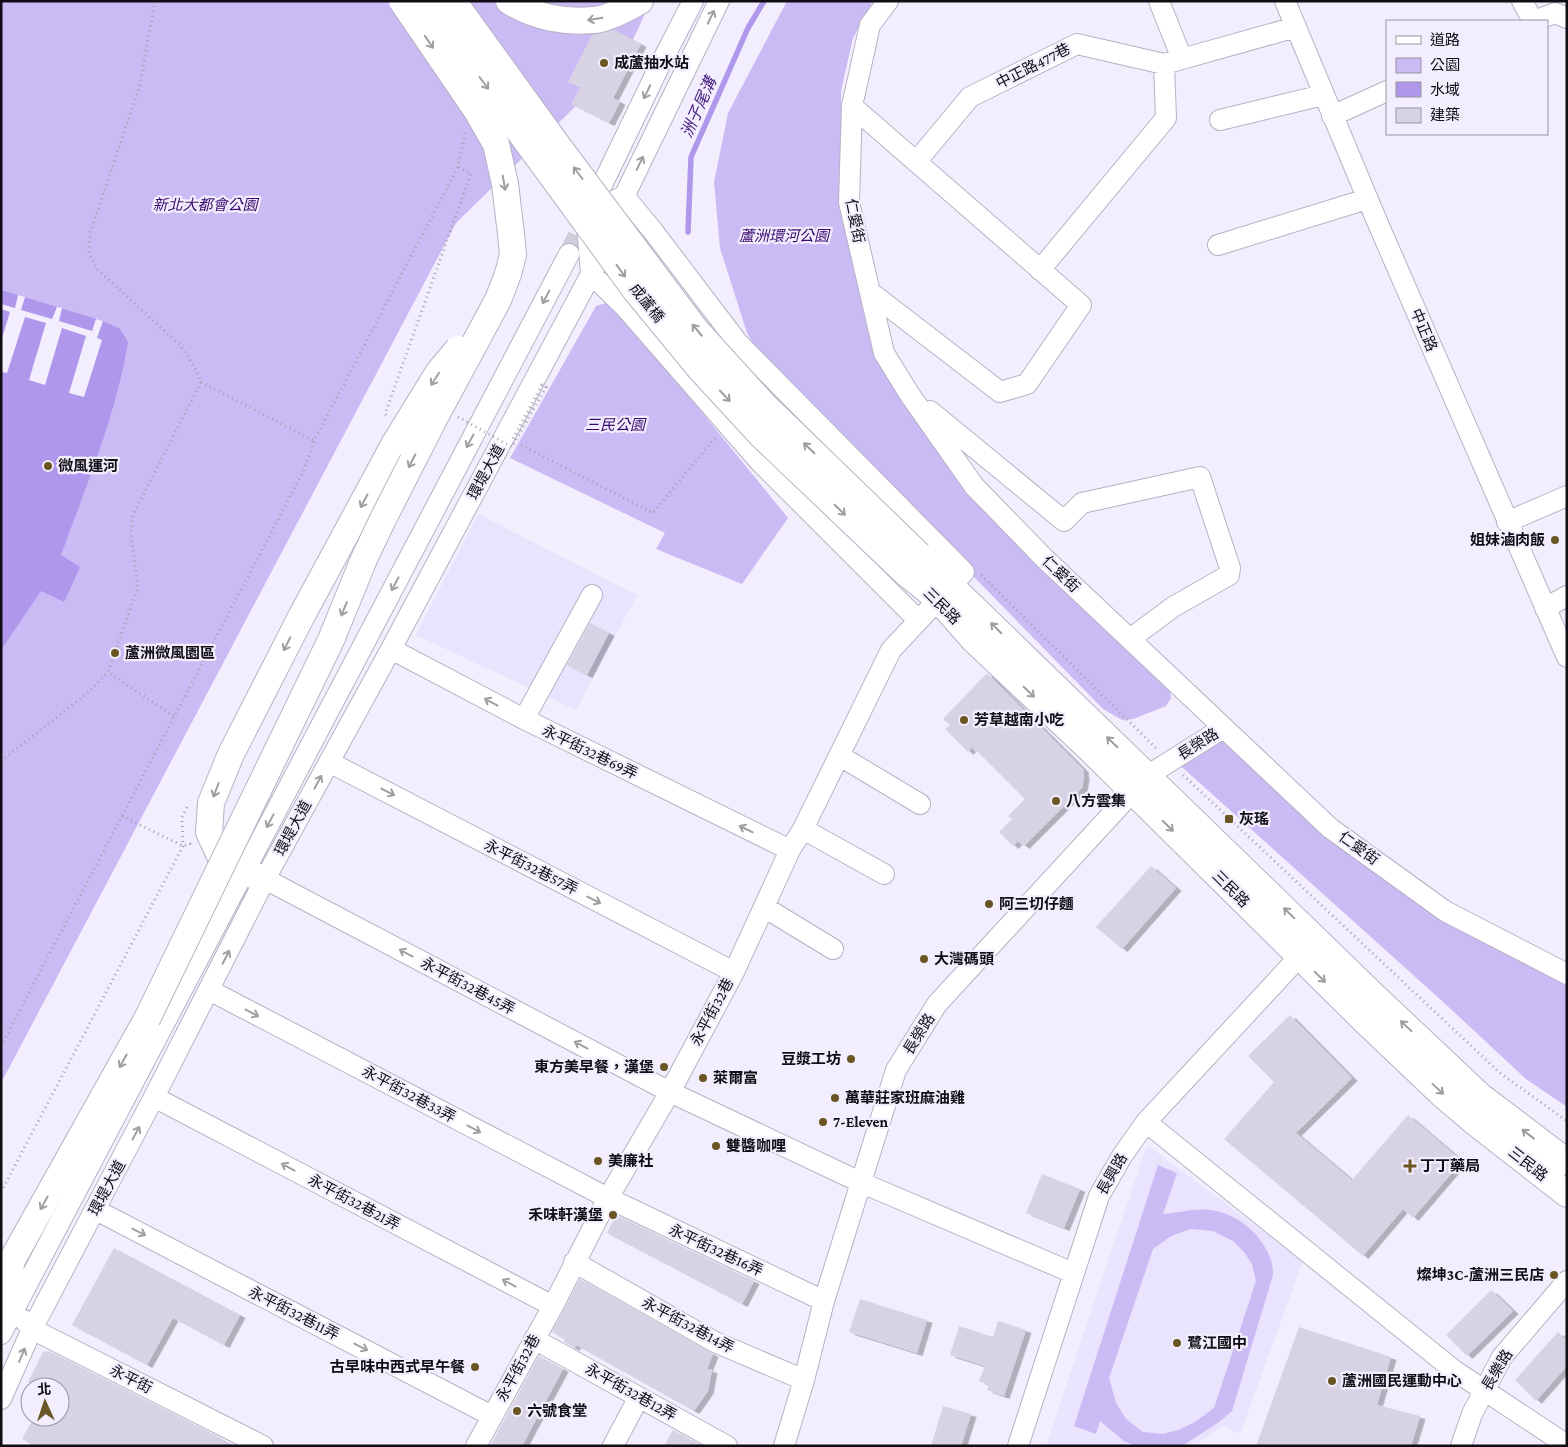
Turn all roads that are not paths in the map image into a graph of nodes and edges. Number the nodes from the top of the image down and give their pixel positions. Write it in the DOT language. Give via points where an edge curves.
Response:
graph roads {
  1 [pos="402,1"];
  2 [pos="424,1"];
  3 [pos="453,1"];
  4 [pos="509,1"];
  5 [pos="640,1"];
  6 [pos="693,1"];
  7 [pos="719,1"];
  8 [pos="888,1"];
  9 [pos="1159,1"];
  10 [pos="1285,1"];
  11 [pos="1522,1"];
  12 [pos="1567,18"];
  13 [pos="1533,20"];
  14 [pos="1537,20"];
  15 [pos="1296,28"];
  16 [pos="1173,61"];
  17 [pos="1386,91"];
  18 [pos="1323,95"];
  19 [pos="852,106"];
  20 [pos="1332,116"];
  21 [pos="1220,120"];
  22 [pos="916,162"];
  23 [pos="602,185"];
  24 [pos="1367,198"];
  25 [pos="622,201"];
  26 [pos="1218,245"];
  27 [pos="568,254"];
  28 [pos="594,268"];
  29 [pos="1040,270"];
  30 [pos="870,292"];
  31 [pos="498,300"];
  32 [pos="910,395"];
  33 [pos="1567,496"];
  34 [pos="1507,522"];
  35 [pos="913,564"];
  36 [pos="945,592"];
  37 [pos="592,595"];
  38 [pos="1567,596"];
  39 [pos="1545,608"];
  40 [pos="918,620"];
  41 [pos="1130,640"];
  42 [pos="391,649"];
  43 [pos="1567,657"];
  44 [pos="524,720"];
  45 [pos="1223,728"];
  46 [pos="840,756"];
  47 [pos="329,762"];
  48 [pos="1140,784"];
  49 [pos="920,804"];
  50 [pos="803,829"];
  51 [pos="790,850"];
  52 [pos="884,874"];
  53 [pos="254,876"];
  54 [pos="764,907"];
  55 [pos="833,948"];
  56 [pos="1299,957"];
  57 [pos="734,972"];
  58 [pos="1567,974"];
  59 [pos="209,990"];
  60 [pos="670,1092"];
  61 [pos="154,1097"];
  62 [pos="1146,1122"];
  63 [pos="1567,1162"];
  64 [pos="860,1182"];
  65 [pos="1567,1194"];
  66 [pos="608,1198"];
  67 [pos="96,1210"];
  68 [pos="574,1262"];
  69 [pos="1073,1273"];
  70 [pos="1567,1281"];
  71 [pos="824,1301"];
  72 [pos="553,1306"];
  73 [pos="6,1311"];
  74 [pos="32,1329"];
  75 [pos="1,1334"];
  76 [pos="534,1339"];
  77 [pos="804,1380"];
  78 [pos="1484,1391"];
  79 [pos="639,1397"];
  80 [pos="1,1399"];
  81 [pos="492,1416"];
  82 [pos="1567,1445"];
  83 [pos="263,1446"];
  84 [pos="476,1446"];
  85 [pos="613,1446"];
  86 [pos="727,1446"];
  87 [pos="784,1446"];
  88 [pos="1018,1446"];
  89 [pos="1461,1446"];
  1 -- 31 [label="main road, one-way, bridge" via="496,144 505,184 513,255"];
  2 -- 35 [label="main road, 成蘆橋, one-way, bridge" via="636,291 702,370 761,436"];
  35 -- 3 [label="main road, 成蘆橋, one-way, bridge" via="696,329"];
  5 -- 4 [label="main road, one-way" via="596,20 538,16"];
  6 -- 23 [label="street, one-way"];
  25 -- 7 [label="street, one-way"];
  8 -- 19 [label="street, 仁愛街" via="870,25"];
  9 -- 16 [label="street"];
  10 -- 15 [label="street, 中正路"];
  11 -- 13 [label="street"];
  12 -- 14 [label="street" via="1555,13"];
  15 -- 16 [label="street, 中正路477巷"];
  15 -- 18 [label="street, 中正路"];
  16 -- 22 [label="street, 中正路477巷" via="1077,44 970,97"];
  16 -- 29 [label="street" via="1166,118"];
  17 -- 20 [label="street"];
  18 -- 20 [label="street, 中正路"];
  18 -- 21 [label="street"];
  19 -- 22 [label="street"];
  19 -- 30 [label="street, 仁愛街" via="849,202"];
  20 -- 24 [label="street, 中正路"];
  22 -- 29 [label="street"];
  24 -- 26 [label="street"];
  24 -- 34 [label="street, 中正路"];
  25 -- 28 [label="street" via="586,215"];
  25 -- 36 [label="street" via="653,231 738,343 964,572"];
  27 -- 53 [label="street, 環堤大道, one-way"];
  28 -- 40 [label="street" via="760,462"];
  28 -- 42 [label="street, 環堤大道"];
  29 -- 30 [label="street" via="1081,305 1026,384 1000,392"];
  30 -- 32 [label="street, 仁愛街" via="884,352"];
  31 -- 53 [label="main road, one-way, bridge" via="438,373 395,443 231,754 211,803 209,832 222,860"];
  31 -- 73 [label="main road, one-way, bridge" via="383,519 331,640 147,1018 12,1260"];
  32 -- 41 [label="street, 仁愛街" via="974,486"];
  32 -- 41 [label="street" via="1064,521 1082,503 1200,477 1230,568 1229,575 1173,607"];
  33 -- 34 [label="street"];
  34 -- 39 [label="street, 中正路"];
  35 -- 36 [label="main road, 三民路"];
  36 -- 40 [label="street, 永平街32巷"];
  36 -- 48 [label="main road, 三民路" via="973,639"];
  37 -- 44 [label="street"];
  38 -- 39 [label="street"];
  39 -- 43 [label="street, 中正路"];
  40 -- 46 [label="street, 永平街32巷" via="891,650"];
  41 -- 45 [label="street, 仁愛街"];
  44 -- 42 [label="street, 永平街32巷69弄, one-way"];
  42 -- 47 [label="street, 環堤大道"];
  51 -- 44 [label="street, 永平街32巷69弄, one-way"];
  45 -- 48 [label="street, 長榮路"];
  45 -- 58 [label="street, 仁愛街" via="1330,828 1438,906"];
  46 -- 49 [label="street"];
  46 -- 50 [label="street, 永平街32巷"];
  53 -- 47 [label="street, 環堤大道, one-way"];
  47 -- 57 [label="street, 永平街32巷57弄, one-way"];
  48 -- 56 [label="main road, 三民路, one-way"];
  63 -- 48 [label="main road, 三民路, one-way" via="1480,1096"];
  48 -- 64 [label="street, 長榮路" via="937,1004 896,1070"];
  50 -- 51 [label="street, 永平街32巷"];
  50 -- 52 [label="street"];
  51 -- 54 [label="street, 永平街32巷"];
  59 -- 53 [label="street, 環堤大道, one-way"];
  60 -- 53 [label="street, 永平街32巷45弄, one-way"];
  53 -- 73 [label="street, 環堤大道"];
  54 -- 55 [label="street"];
  54 -- 57 [label="street, 永平街32巷"];
  56 -- 62 [label="street, 長興路"];
  56 -- 65 [label="main road, 三民路, one-way" via="1476,1123"];
  57 -- 60 [label="street, 永平街32巷"];
  59 -- 61 [label="street, 環堤大道"];
  59 -- 66 [label="street, 永平街32巷33弄, one-way"];
  60 -- 64 [label="street, 永平街32巷45弄"];
  60 -- 66 [label="street, 永平街32巷"];
  67 -- 61 [label="street, 環堤大道, one-way"];
  72 -- 61 [label="street, 永平街32巷21弄, one-way"];
  62 -- 69 [label="street, 長興路" via="1099,1196"];
  62 -- 78 [label="street"];
  64 -- 69 [label="street, 永平街32巷45弄"];
  64 -- 71 [label="street, 長榮路"];
  66 -- 68 [label="street, 永平街32巷"];
  66 -- 71 [label="street, 永平街32巷16弄"];
  67 -- 74 [label="street, 環堤大道"];
  67 -- 81 [label="street, 永平街32巷11弄, one-way"];
  68 -- 72 [label="street, 永平街32巷"];
  68 -- 77 [label="street, 永平街32巷14弄" via="714,1342"];
  69 -- 88 [label="street, 長興路"];
  70 -- 78 [label="street, 長樂路" via="1502,1357"];
  71 -- 77 [label="street, 長榮路"];
  72 -- 76 [label="street, 永平街32巷"];
  73 -- 74 [label="street, 永平街"];
  73 -- 75 [label="street, 環堤大道"];
  80 -- 74 [label="street, 環堤大道, one-way"];
  74 -- 83 [label="street, 永平街"];
  76 -- 79 [label="street, 永平街32巷12弄"];
  76 -- 81 [label="street, 永平街32巷"];
  77 -- 87 [label="street, 長榮路"];
  78 -- 82 [label="street"];
  78 -- 89 [label="street, 長樂路"];
  79 -- 85 [label="street"];
  79 -- 86 [label="street, 永平街32巷12弄"];
  81 -- 84 [label="street, 永平街32巷"];
}
